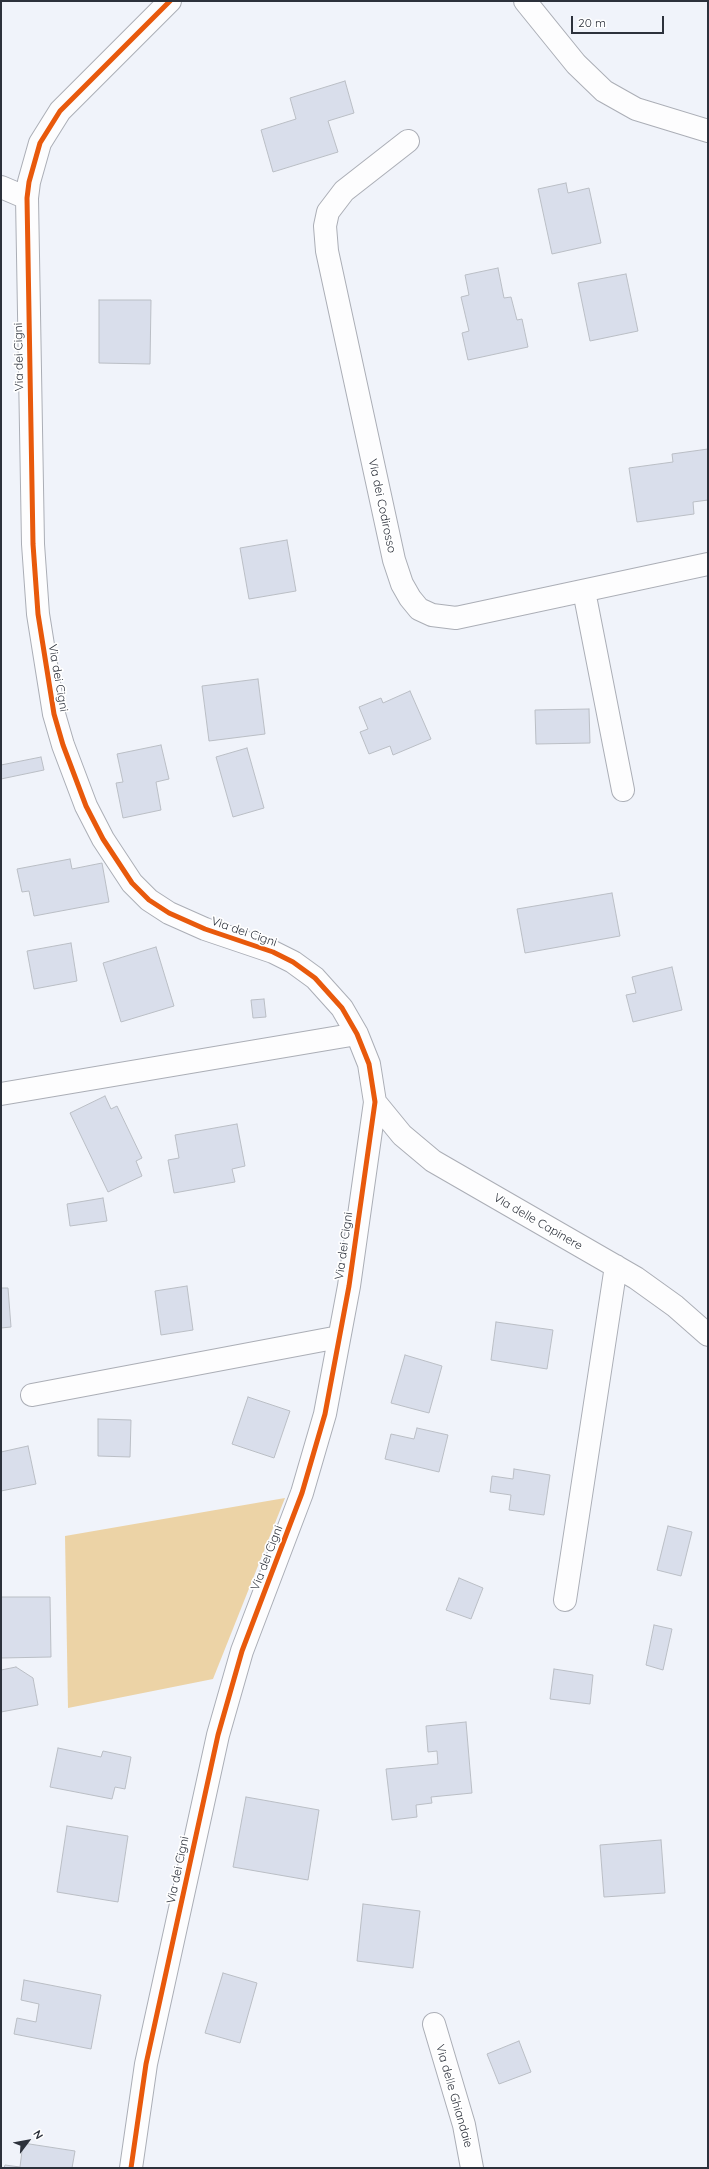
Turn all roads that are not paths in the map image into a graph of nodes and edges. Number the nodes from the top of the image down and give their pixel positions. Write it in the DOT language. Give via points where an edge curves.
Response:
graph roads {
  1 [pos="170,1"];
  2 [pos="525,1"];
  3 [pos="708,131"];
  4 [pos="408,141"];
  5 [pos="1,187"];
  6 [pos="27,198"];
  7 [pos="708,564"];
  8 [pos="584,591"];
  9 [pos="623,790"];
  10 [pos="357,1034"];
  11 [pos="1,1094"];
  12 [pos="375,1102"];
  13 [pos="616,1266"];
  14 [pos="708,1335"];
  15 [pos="340,1337"];
  16 [pos="32,1395"];
  17 [pos="566,1600"];
  18 [pos="434,2024"];
  19 [pos="132,2168"];
  20 [pos="472,2168"];
  1 -- 6 [label="street, Via dei Cigni" via="69,100 53,120 35,156"];
  2 -- 3 [label="street" via="576,64 604,91 636,109"];
  4 -- 8 [label="street, Via dei Codirosso" via="344,191 328,212 325,226 327,251 397,570 410,598 419,609 446,618 469,616"];
  5 -- 6 [label="street"];
  6 -- 10 [label="street, Via dei Cigni" via="32,520 36,589 54,714 74,777 95,825 113,856 148,900 194,925 273,952 304,969 342,1008"];
  7 -- 8 [label="street, Via dei Codirosso"];
  8 -- 9 [label="street"];
  10 -- 11 [label="street"];
  10 -- 12 [label="street, Via dei Cigni" via="369,1064"];
  12 -- 13 [label="street, Via delle Capinere" via="402,1135 433,1161"];
  12 -- 15 [label="street, Via dei Cigni"];
  13 -- 14 [label="street, Via delle Capinere" via="663,1296"];
  13 -- 17 [label="street"];
  15 -- 16 [label="street"];
  15 -- 19 [label="street, Via dei Cigni" via="314,1454 302,1493 242,1651 212,1760 146,2064"];
  18 -- 20 [label="street, Via delle Ghiandaie" via="464,2125"];
}
